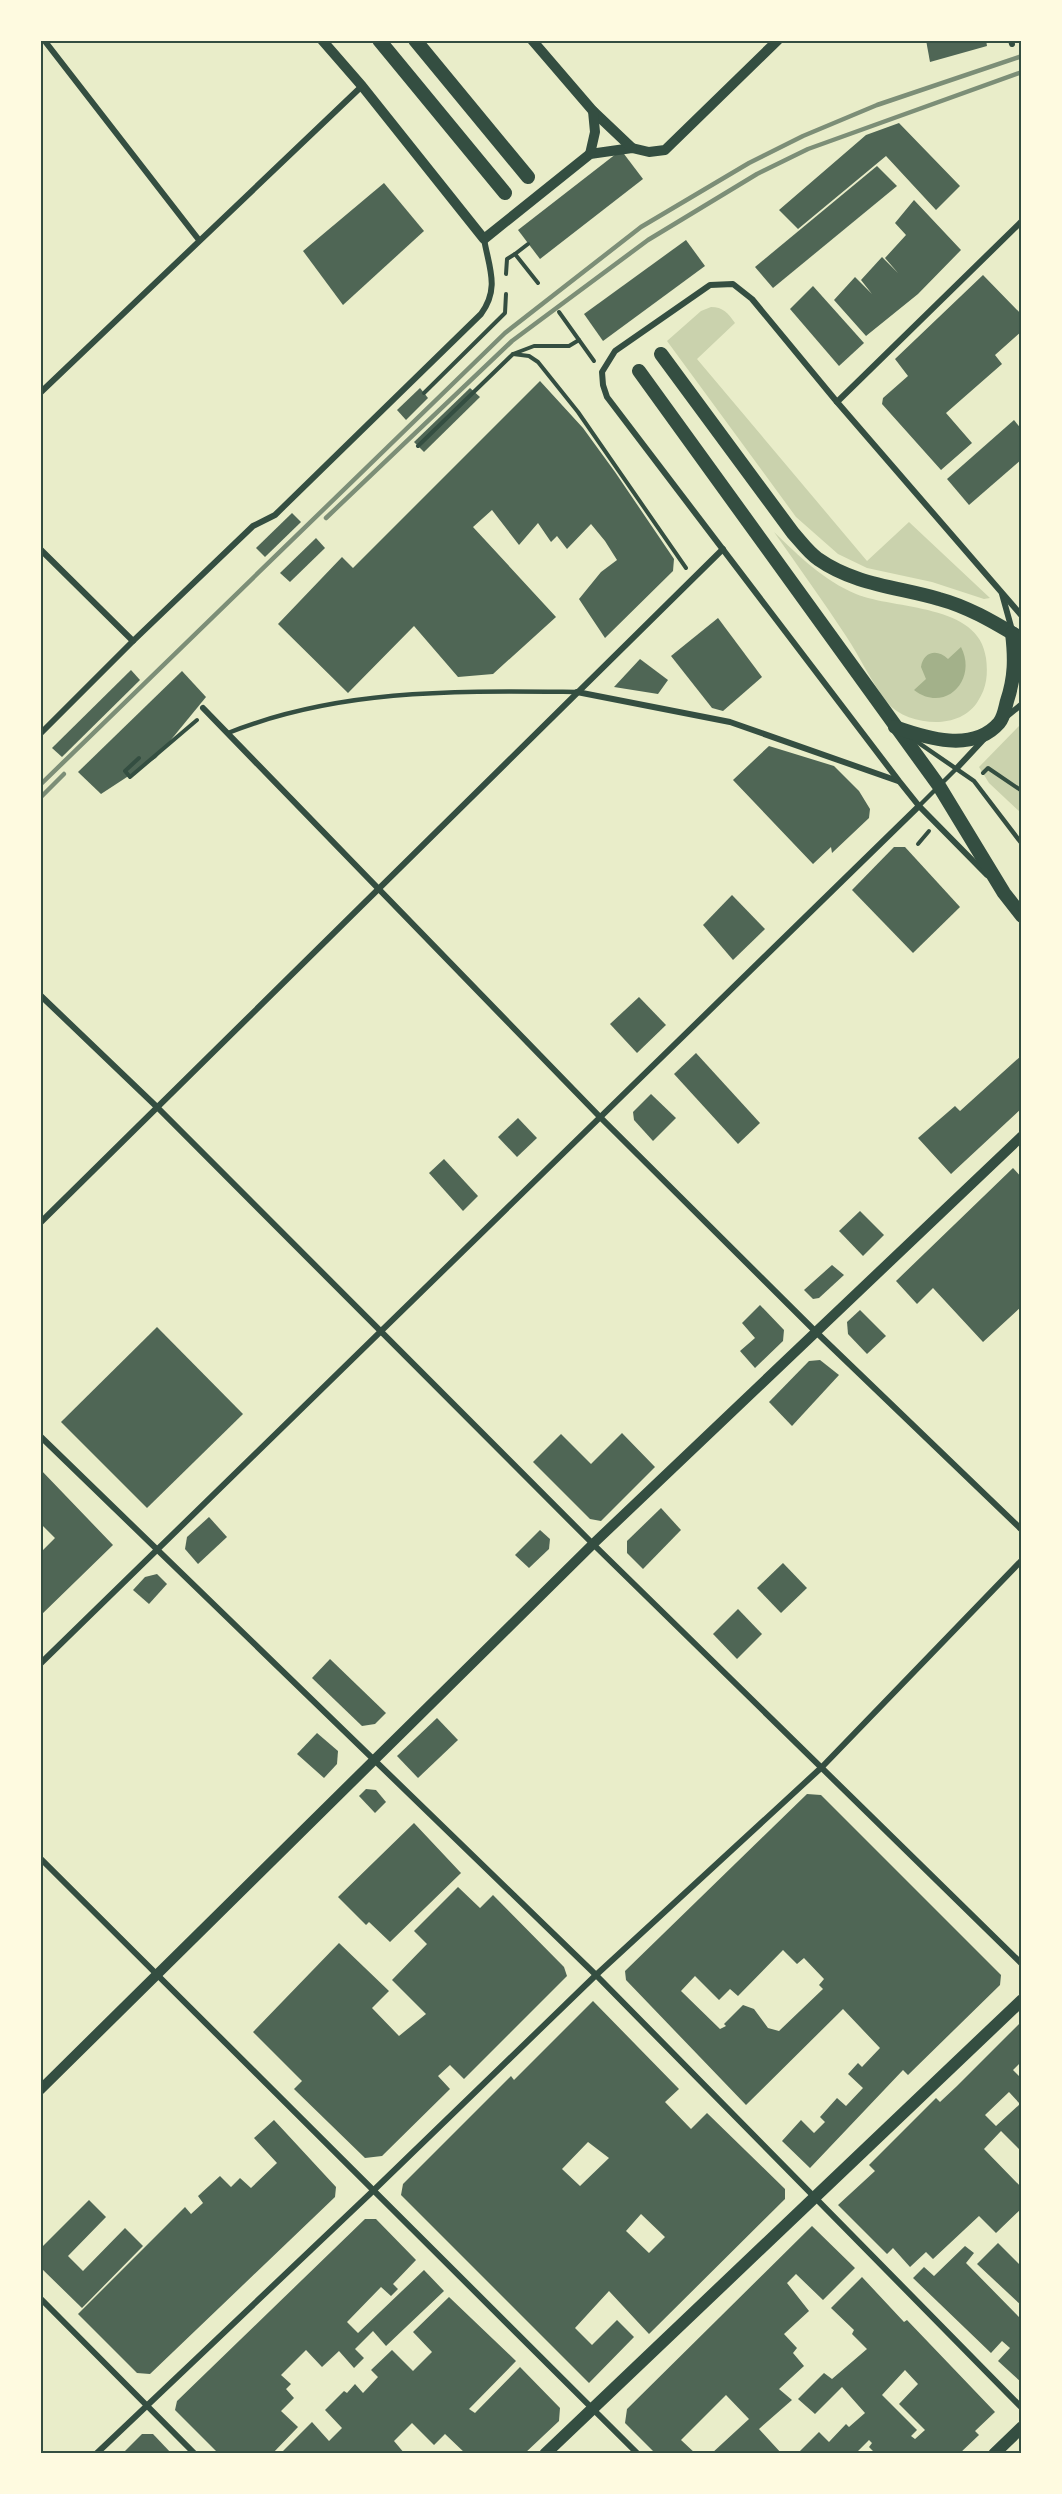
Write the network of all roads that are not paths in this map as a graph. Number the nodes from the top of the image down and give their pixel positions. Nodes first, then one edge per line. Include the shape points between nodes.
1 (44, 40) edge
2 (322, 40) edge
3 (379, 40) edge
4 (415, 40) edge
5 (532, 40) edge
6 (778, 40) edge
7 (362, 86) junction
8 (593, 111) junction
9 (632, 148) junction
10 (590, 154) junction
11 (528, 177) dead end
12 (505, 193) dead end
13 (1022, 221) edge
14 (484, 239) junction
15 (199, 240) junction
16 (661, 354) dead end
17 (639, 370) dead end
18 (40, 393) edge
19 (837, 402) junction
20 (40, 549) edge
21 (723, 549) junction
22 (1001, 590) junction
23 (1022, 616) edge
24 (1017, 636) edge
25 (132, 641) junction
26 (1022, 648) edge
27 (577, 692) junction
28 (1022, 704) edge
29 (205, 710) road end
30 (1001, 721) junction
31 (895, 727) junction
32 (228, 733) junction
33 (40, 734) edge
34 (957, 768) junction
35 (899, 781) junction
36 (939, 786) junction
37 (919, 806) junction
38 (1022, 844) edge
39 (380, 890) junction
40 (1004, 893) junction
41 (1022, 916) edge
42 (40, 995) edge
43 (158, 1108) junction
44 (600, 1117) junction
45 (1022, 1136) edge
46 (40, 1223) edge
47 (381, 1330) junction
48 (815, 1331) junction
49 (40, 1436) edge
50 (1022, 1530) edge
51 (593, 1544) junction
52 (158, 1549) junction
53 (1022, 1560) edge
54 (40, 1664) edge
55 (376, 1761) junction
56 (822, 1767) junction
57 (40, 1858) edge
58 (1022, 1964) edge
59 (158, 1974) junction
60 (596, 1975) junction
61 (1022, 2000) edge
62 (40, 2090) edge
63 (375, 2189) junction
64 (814, 2196) junction
65 (40, 2298) edge
66 (147, 2405) junction
67 (593, 2408) junction
68 (1022, 2408) edge
69 (1022, 2427) edge
70 (96, 2454) edge
71 (195, 2454) edge
72 (545, 2454) edge
73 (639, 2454) edge
74 (994, 2454) edge

1 - 15 street
2 - 7 street
3 - 12 main road
4 - 11 main road
5 - 8 street
6 - 9 street via 665,150 649,153
7 - 14 street
7 - 15 street
8 - 9 street
8 - 10 street via 595,132
9 - 10 street
10 - 14 street
13 - 19 street
14 - 25 street via 493,288 491,301 482,314 275,515 253,526
15 - 18 street
16 - 24 main road via 793,533 817,558 860,581 940,599 977,613
17 - 31 main road
19 - 21 street via 752,299 733,284 710,285 615,351 602,372 607,398
19 - 22 street
20 - 25 street
21 - 27 street
21 - 35 street
22 - 23 street
22 - 24 street
24 - 26 lane
24 - 30 main road via 1011,690
25 - 33 street
27 - 32 lane via 408,693 350,699 294,711
27 - 35 street via 730,722
27 - 39 street
28 - 30 street
29 - 32 street
30 - 31 main road via 990,731 947,741
30 - 34 street
31 - 34 lane
31 - 36 main road
32 - 39 street
34 - 36 lane
34 - 38 lane via 974,782
35 - 37 street
36 - 37 lane
36 - 40 main road
37 - 40 street
37 - 44 street
39 - 43 street
39 - 44 street
40 - 41 main road
42 - 43 street
43 - 46 street
43 - 47 street
44 - 47 street
44 - 48 street
45 - 48 street
47 - 51 street
47 - 52 street
48 - 50 street
48 - 51 street
49 - 52 street
51 - 55 street
51 - 56 street
52 - 54 street
52 - 55 street
53 - 56 street
55 - 59 street
55 - 60 street
56 - 58 street
56 - 60 street
57 - 59 street
59 - 62 street
59 - 63 street
60 - 63 street
60 - 64 street
61 - 64 main road
63 - 66 street
63 - 67 street
64 - 67 main road
64 - 68 street
65 - 66 street
66 - 70 street
66 - 71 street
67 - 72 main road
67 - 73 street
69 - 74 main road

